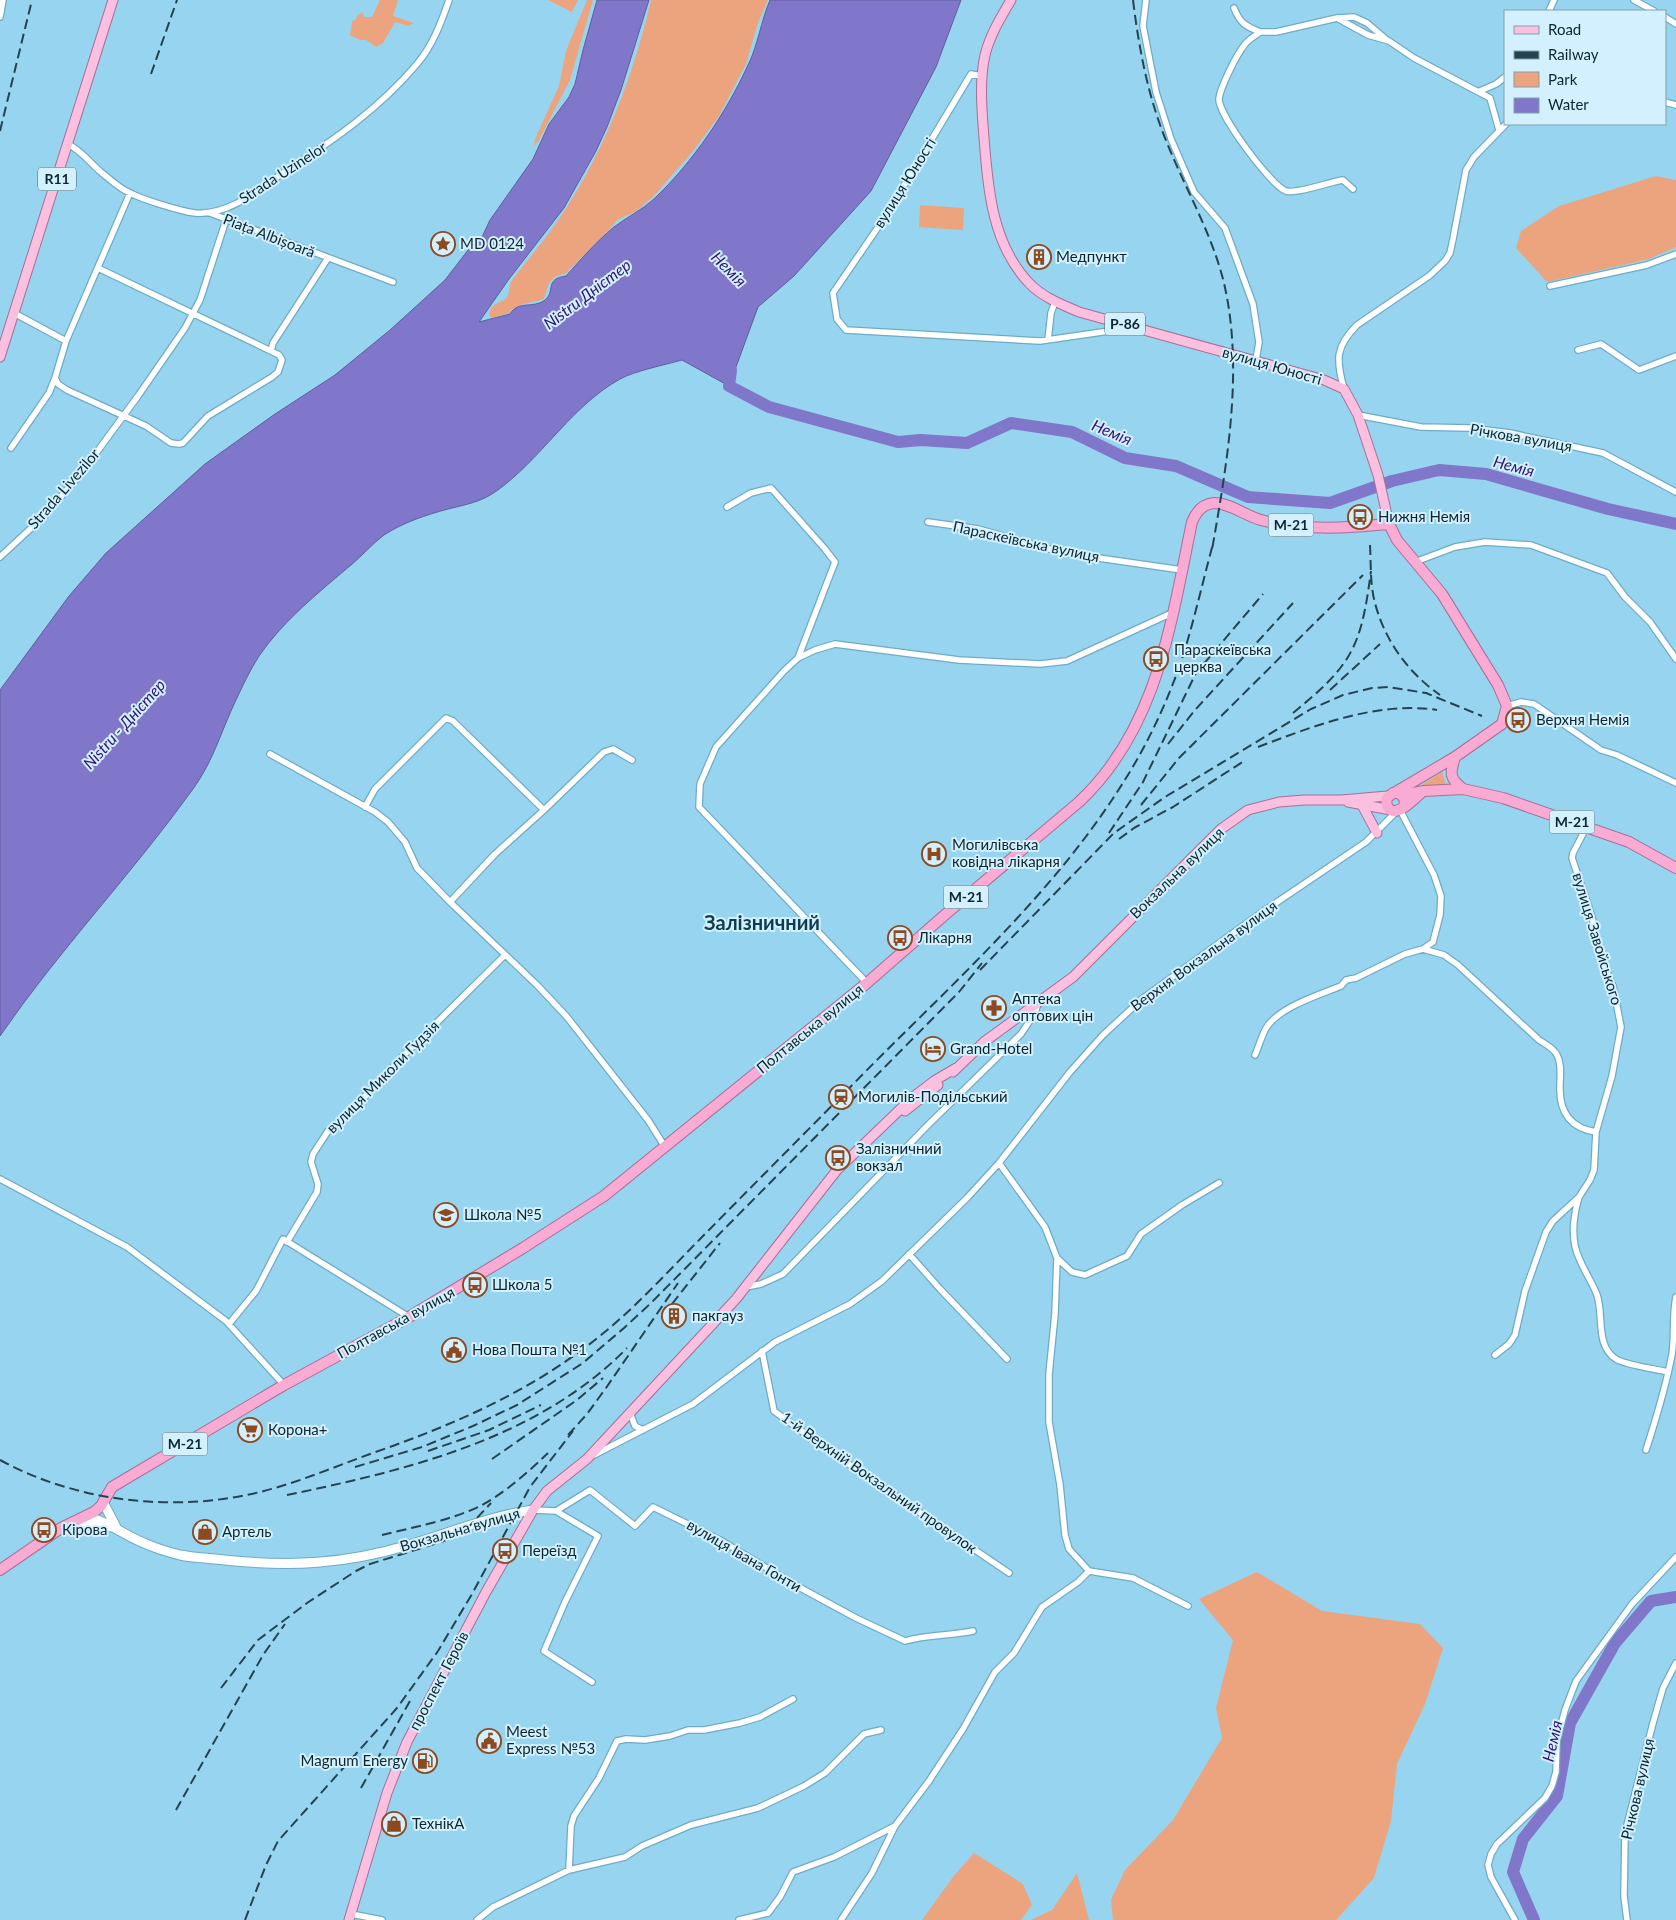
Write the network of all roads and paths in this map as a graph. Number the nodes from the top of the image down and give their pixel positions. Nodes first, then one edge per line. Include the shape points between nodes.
1 (3, 0) edge
2 (113, 0) edge
3 (449, 0) edge
4 (1011, 0) edge
5 (1146, 0) edge
6 (1634, 0) edge
7 (1234, 8) dead end
8 (1652, 10) edge
9 (0, 17) edge
10 (1337, 18) junction
11 (1260, 32) junction
12 (1389, 41) junction
13 (982, 76) junction
14 (1504, 78) edge
15 (1480, 91) junction
16 (1505, 125) edge
17 (1499, 130) junction
18 (68, 144) junction
19 (1353, 189) dead end
20 (130, 193) junction
21 (210, 213) junction
22 (226, 220) junction
23 (1676, 254) edge
24 (328, 258) junction
25 (98, 268) junction
26 (392, 282) dead end
27 (1550, 286) dead end
28 (1055, 302) junction
29 (193, 312) junction
30 (14, 314) junction
31 (1111, 320) junction
32 (1048, 340) junction
33 (66, 342) junction
34 (1578, 350) dead end
35 (271, 351) junction
36 (1676, 356) edge
37 (0, 357) edge
38 (1256, 360) junction
39 (55, 378) junction
40 (1344, 389) junction
41 (1358, 415) junction
42 (122, 416) junction
43 (11, 448) dead end
44 (1676, 492) edge
45 (727, 507) dead end
46 (928, 522) dead end
47 (1389, 524) junction
48 (0, 556) edge
49 (1416, 562) junction
50 (1182, 570) junction
51 (1174, 612) junction
52 (798, 658) junction
53 (1676, 659) edge
54 (1507, 706) junction
55 (270, 754) dead end
56 (1455, 757) junction
57 (632, 760) dead end
58 (1419, 778) junction
59 (1676, 783) edge
60 (1463, 789) junction
61 (1424, 791) junction
62 (1341, 800) junction
63 (1399, 802) junction
64 (1362, 805) junction
65 (365, 807) junction
66 (544, 810) junction
67 (1586, 828) junction
68 (1377, 833) junction
69 (1676, 868) edge
70 (450, 902) junction
71 (1423, 948) junction
72 (506, 956) junction
73 (867, 983) junction
74 (1039, 1001) junction
75 (1254, 1055) dead end
76 (1596, 1132) junction
77 (665, 1147) junction
78 (999, 1163) junction
79 (0, 1179) edge
80 (1219, 1183) dead end
81 (1579, 1197) junction
82 (285, 1240) junction
83 (909, 1254) junction
84 (1057, 1258) junction
85 (745, 1287) junction
86 (1676, 1297) edge
87 (409, 1317) junction
88 (229, 1324) junction
89 (762, 1351) junction
90 (1495, 1355) dead end
91 (1007, 1359) dead end
92 (1668, 1372) junction
93 (284, 1385) junction
94 (630, 1413) junction
95 (642, 1430) junction
96 (1646, 1450) dead end
97 (587, 1459) junction
98 (103, 1502) junction
99 (533, 1510) junction
100 (556, 1511) junction
101 (90, 1514) junction
102 (71, 1523) junction
103 (116, 1527) junction
104 (1676, 1558) edge
105 (0, 1570) edge
106 (1089, 1571) junction
107 (1009, 1573) dead end
108 (1188, 1606) dead end
109 (973, 1631) dead end
110 (1676, 1664) edge
111 (592, 1682) dead end
112 (793, 1700) dead end
113 (881, 1730) dead end
114 (895, 1826) junction
115 (569, 1870) junction
116 (350, 1917) edge
117 (382, 1920) edge
118 (477, 1920) edge
119 (739, 1920) edge
120 (841, 1920) edge
121 (1515, 1920) edge
122 (1627, 1920) edge

1 - 9 street
2 - 18 main road, R11
3 - 21 street, Strada Uzinelor via 424,54 368,113 246,198
4 - 13 main road, Р-86 via 992,34
5 - 38 street via 1143,26 1156,92 1171,139 1194,192 1225,228 1253,304 1259,342
6 - 8 street
7 - 11 street via 1239,20
10 - 11 street via 1276,32
10 - 12 street via 1368,35
10 - 12 street via 1354,16
11 - 19 street via 1243,45 1222,86 1219,100 1222,113 1251,154 1281,188 1296,191 1343,180
12 - 15 street via 1414,58
13 - 28 main road, вулиця Юності / Р-86 via 986,167 995,219 1009,255 1019,270
13 - 32 street, вулиця Юності via 970,74 885,217 833,293 837,319 846,330
14 - 15 street
15 - 17 street via 1490,98
16 - 17 street
17 - 40 street via 1466,170 1445,261 1429,276 1356,326 1339,349 1339,372
18 - 20 street, Strada Uzinelor
18 - 30 main road, R11
20 - 21 street, Strada Uzinelor via 193,212
20 - 25 street
21 - 22 street, Piața Albișoară
22 - 24 street, Piața Albișoară
22 - 29 street, Strada Livezilor
23 - 27 street via 1647,264
24 - 26 street, Piața Albișoară
24 - 35 street, Piața Albișoară
25 - 29 street
25 - 33 street
28 - 31 main road, вулиця Юності / Р-86
28 - 32 street
29 - 35 street
29 - 42 street, Strada Livezilor
30 - 33 street
30 - 37 main road, R11
31 - 32 street, вулиця Юності via 1109,331
31 - 38 main road, вулиця Юності / Р-86
33 - 39 street
34 - 36 street via 1602,344 1639,370
35 - 42 street via 282,360 278,372 208,416 187,440 179,444 171,443 146,426
38 - 40 main road, вулиця Юності / Р-86
39 - 42 street via 67,390
39 - 43 street via 34,417
40 - 41 main road
41 - 44 street, Річкова вулиця via 1421,427 1510,433 1603,453
41 - 47 main road via 1378,475
42 - 48 street, Strada Livezilor via 80,475 42,518
45 - 52 street via 752,493 771,488 835,562
46 - 50 street, Параскеївська вулиця via 978,529 1064,553
47 - 49 highway via 1397,540
47 - 50 highway, Полтавська вулиця / М-21 via 1346,528 1292,525 1263,520 1223,504 1211,503 1199,510 1192,522
49 - 53 street via 1455,547 1484,542 1531,545 1607,573 1650,622
49 - 54 highway via 1442,594 1498,685
50 - 51 highway, Полтавська вулиця / М-21
51 - 52 street via 1067,660 1040,664 959,660 835,644
51 - 73 highway, Полтавська вулиця / М-21 via 1155,682 1140,717 1124,749 1096,786
52 - 73 street via 716,747 700,784 698,807
54 - 56 highway, Вокзальна вулиця via 1502,724
54 - 59 street via 1521,702 1534,704 1601,750
55 - 65 street
56 - 58 highway, Вокзальна вулиця
56 - 60 highway via 1452,777
57 - 66 street via 613,749 604,752
58 - 63 highway, Вокзальна вулиця
58 - 63 highway, Вокзальна вулиця
60 - 61 highway, М-21
60 - 67 highway, М-21 via 1503,798
61 - 63 highway
61 - 63 highway, М-21
62 - 63 main road, Вокзальна вулиця
62 - 64 main road, Вокзальна вулиця
62 - 74 main road, Вокзальна вулиця via 1279,802 1248,810 1221,829 1073,977
63 - 64 main road, Вокзальна вулиця
63 - 68 street, Верхня Вокзальна вулиця
63 - 71 street via 1441,896 1433,942
64 - 68 main road
65 - 66 street via 375,789 446,718 453,721
65 - 70 street via 388,822 405,842 417,868
66 - 70 street via 495,854
67 - 69 highway, М-21 via 1629,842
67 - 76 street, вулиця Завойського via 1572,858 1592,918 1600,956 1613,986 1621,1027 1612,1076
68 - 78 street, Верхня Вокзальна вулиця via 1142,999 1102,1035
70 - 72 street
71 - 75 street via 1346,980 1341,986 1276,1016 1265,1029
71 - 76 street via 1458,964 1539,1040 1554,1050 1561,1068 1560,1098 1565,1111 1572,1123 1582,1130
72 - 77 street via 567,1017 648,1120
72 - 82 street, вулиця Миколи Гудзія via 404,1055 339,1124 328,1130 311,1162 318,1184 317,1192
73 - 77 highway, Полтавська вулиця / М-21
74 - 85 main road, Вокзальна вулиця via 984,1042 956,1068 913,1097 882,1125 837,1170
74 - 85 street, Вокзальна вулиця via 1021,1034 783,1274
76 - 81 street, вулиця Завойського via 1594,1170
77 - 87 highway, Полтавська вулиця / М-21 via 604,1196
78 - 83 street, Верхня Вокзальна вулиця
78 - 84 street via 1045,1227
79 - 88 street via 127,1247
80 - 84 street via 1182,1204 1141,1234 1127,1256 1085,1275 1072,1272
81 - 90 street, вулиця Завойського via 1553,1220 1546,1232 1525,1291 1515,1335
81 - 92 street, вулиця Завойського via 1575,1245 1598,1300 1600,1327 1608,1350 1617,1360
82 - 87 street
82 - 88 street, вулиця Миколи Гудзія via 256,1291
83 - 89 street, Верхня Вокзальна вулиця via 882,1281 850,1304
83 - 91 street
84 - 106 street via 1048,1374 1049,1422 1065,1535 1069,1549
85 - 94 main road, Вокзальна вулиця
86 - 92 street
87 - 93 highway, Полтавська вулиця / М-21
88 - 93 street
89 - 95 street, Верхня Вокзальна вулиця via 693,1404
89 - 107 street, 1-й Верхній Вокзальний провулок via 774,1411
92 - 96 street
93 - 98 highway, Полтавська вулиця / М-21 via 112,1487
94 - 95 street via 635,1426
94 - 97 main road, Вокзальна вулиця
95 - 97 street, Верхня Вокзальна вулиця
97 - 99 main road, Вокзальна вулиця via 547,1491
98 - 101 highway, Полтавська вулиця / М-21
98 - 103 main road
99 - 100 street
99 - 103 main road, Вокзальна вулиця via 491,1518 358,1559 287,1565 180,1555 143,1543
99 - 116 main road, проспект Героїв via 407,1742 386,1793
100 - 109 street, вулиця Івана Гонти via 590,1490 635,1526 653,1507 720,1540 856,1618 905,1641
100 - 111 street via 598,1536 544,1651
101 - 102 highway, М-21
101 - 103 main road, Вокзальна вулиця
102 - 103 main road, Вокзальна вулиця
102 - 105 highway, М-21
104 - 121 street via 1632,1604 1576,1681 1557,1740 1552,1786 1545,1798 1491,1854 1488,1865 1491,1877
106 - 108 street via 1133,1578
106 - 114 street via 1042,1607 1014,1653 995,1672 963,1729
110 - 122 street, Річкова вулиця via 1653,1723 1625,1833
112 - 115 street via 740,1723 645,1740 617,1741 600,1778 574,1816
113 - 115 street via 864,1734 825,1773 758,1808 691,1825 625,1857
114 - 119 street via 834,1857 793,1872 768,1913
114 - 120 street via 872,1873
115 - 118 street via 493,1907
116 - 117 street

